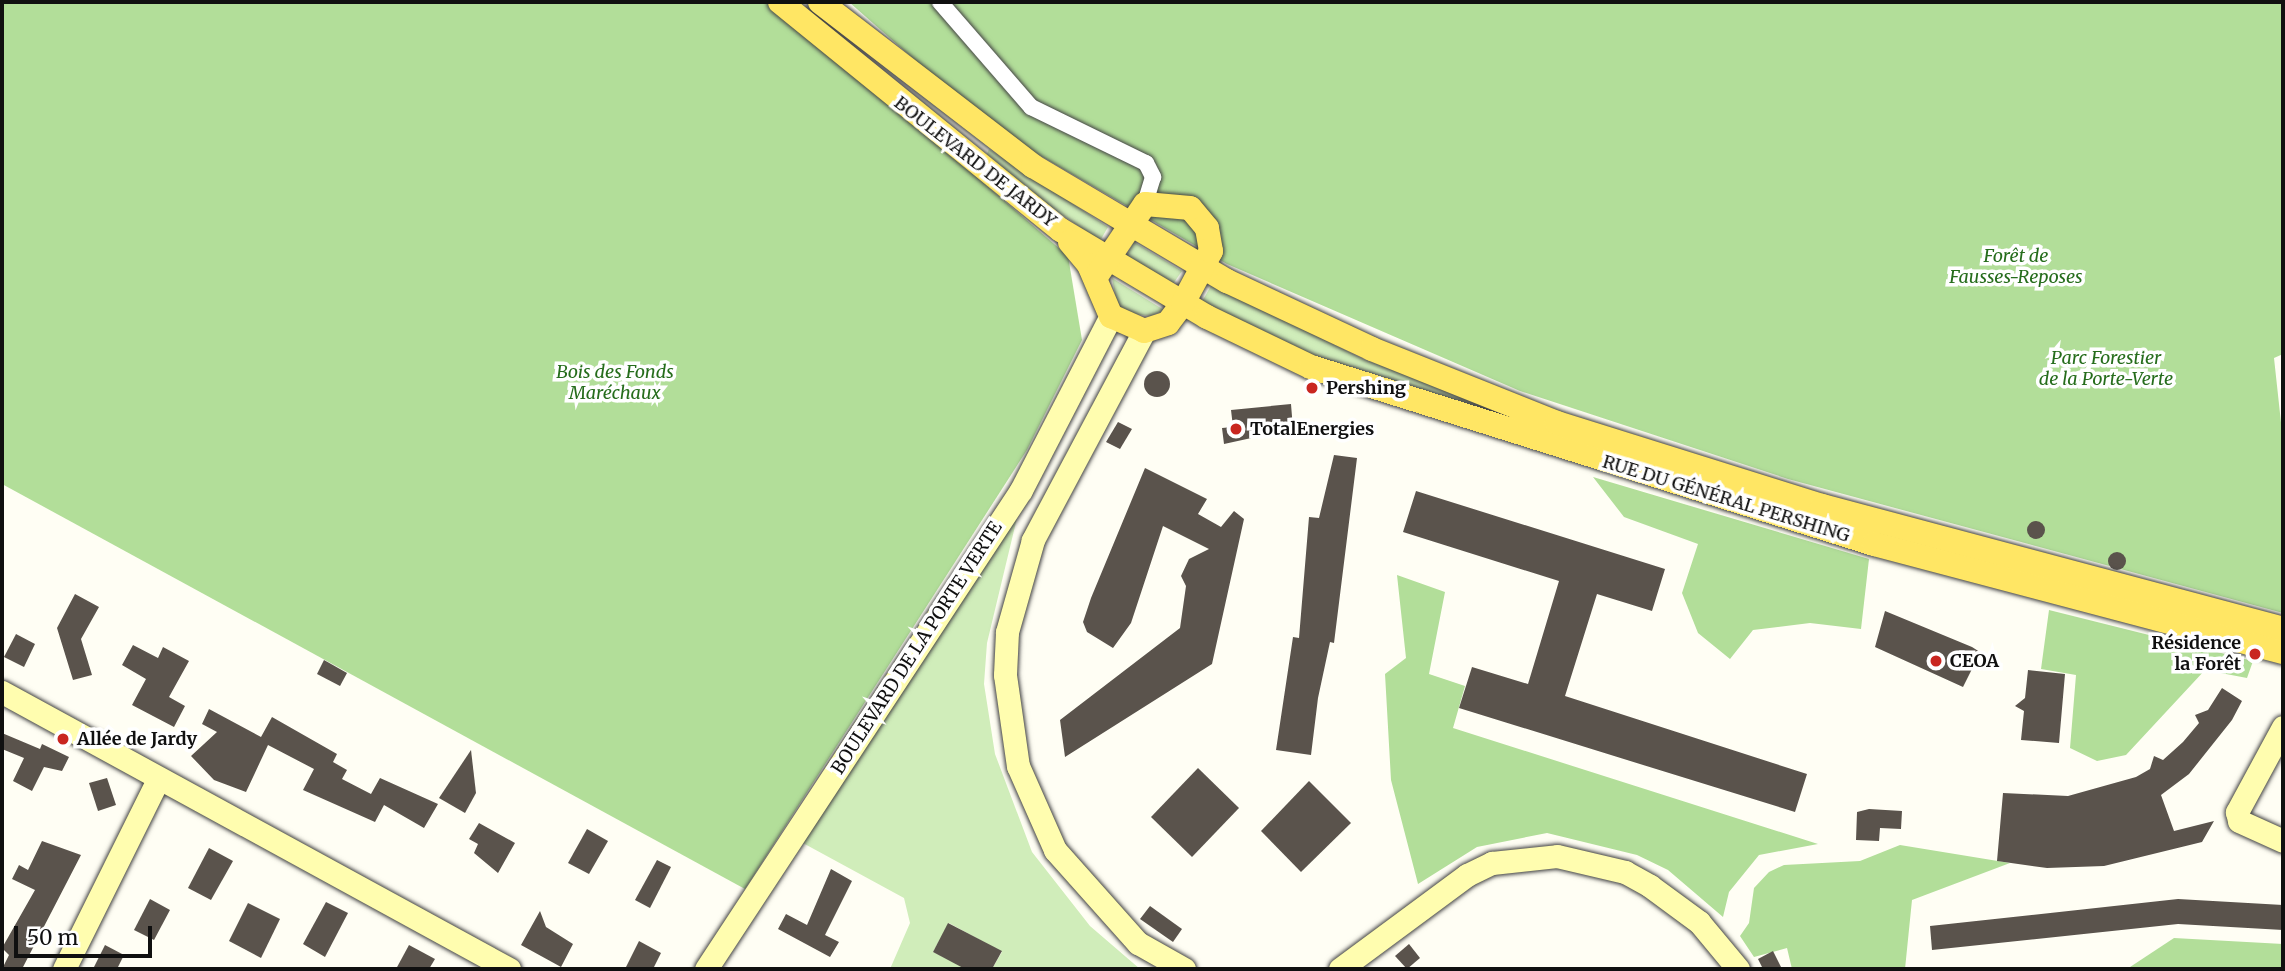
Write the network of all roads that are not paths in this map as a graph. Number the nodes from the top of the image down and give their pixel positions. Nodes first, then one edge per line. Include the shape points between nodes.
1 (780, 2) edge
2 (820, 2) edge
3 (940, 2) edge
4 (1145, 204) junction
5 (1126, 224) junction
6 (1101, 267) junction
7 (1204, 267) junction
8 (1183, 303) junction
9 (1111, 316) junction
10 (1144, 331) junction
11 (2283, 629) edge
12 (2283, 652) edge
13 (2, 692) edge
14 (2283, 727) edge
15 (159, 778) junction
16 (2283, 841) edge
17 (64, 969) edge
18 (509, 969) edge
19 (706, 969) edge
20 (1184, 969) edge
21 (1340, 969) edge
22 (1738, 969) edge

1 - 6 main road, BOULEVARD DE JARDY via 1062,230
2 - 5 main road, BOULEVARD DE JARDY via 1033,166
3 - 4 street via 1031,107 1146,163 1153,177
4 - 5 main road
4 - 7 main road via 1190,208 1205,224 1212,243
5 - 6 main road
5 - 7 main road, BOULEVARD DE JARDY
6 - 8 main road
6 - 9 main road
7 - 8 main road
7 - 11 main road, RUE DU GÉNÉRAL PERSHING via 1372,349 1557,422 1997,557
8 - 10 main road via 1168,323
8 - 12 main road, RUE DU GÉNÉRAL PERSHING via 1311,367 1391,397 1874,544
9 - 10 main road
9 - 19 street, BOULEVARD DE LA PORTE VERTE via 1021,490
10 - 20 street via 1033,540 1007,632 1005,675 1018,766 1055,850 1138,943
13 - 15 street
14 - 16 street via 2236,811 2239,821
15 - 17 street
15 - 18 street
21 - 22 street via 1467,875 1492,863 1557,856 1625,872 1650,887 1699,922

